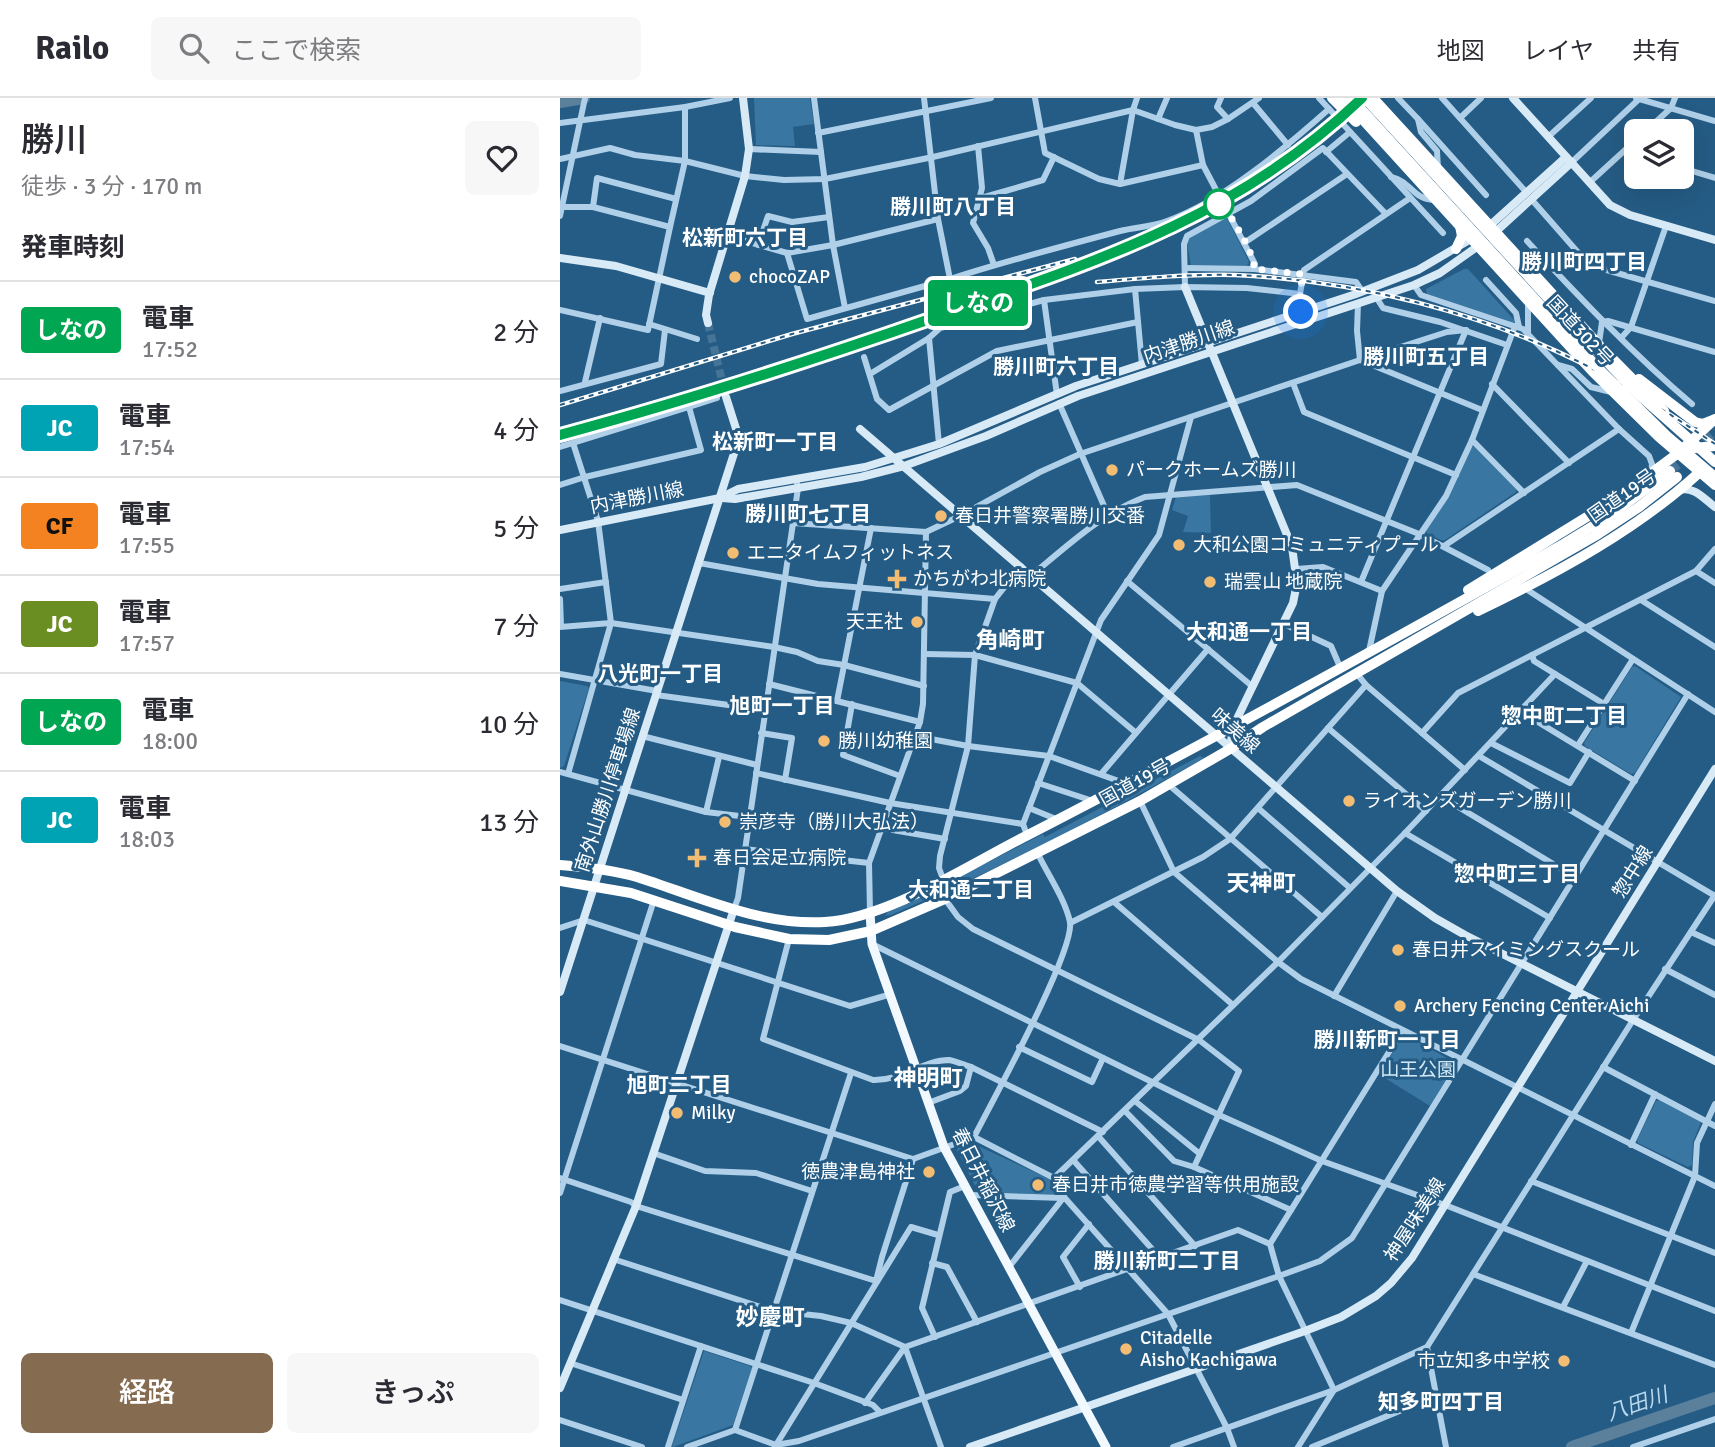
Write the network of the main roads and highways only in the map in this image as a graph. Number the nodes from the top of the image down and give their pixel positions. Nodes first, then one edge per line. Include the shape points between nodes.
1 (743, 98) edge
2 (1343, 98) edge
3 (1351, 98) edge
4 (1365, 98) edge
5 (1375, 98) edge
6 (1513, 98) edge
7 (1331, 104) edge
8 (1383, 143) junction
9 (1569, 159) junction
10 (1460, 226) junction
11 (1493, 229) junction
12 (1715, 240) edge
13 (1475, 243) junction
14 (1456, 249) junction
15 (560, 258) edge
16 (1185, 287) road end
17 (710, 293) junction
18 (708, 323) tunnel mouth
19 (1210, 346) junction
20 (1614, 361) junction
21 (722, 397) tunnel mouth
22 (1058, 399) junction
23 (1715, 419) edge
24 (860, 429) dead end
25 (1658, 437) junction
26 (1688, 449) junction
27 (1714, 454) edge
28 (895, 459) junction
29 (904, 466) junction
30 (1695, 469) junction
31 (1653, 472) junction
32 (1679, 477) junction
33 (1715, 477) edge
34 (1715, 485) edge
35 (1678, 491) junction
36 (720, 498) junction
37 (1715, 507) edge
38 (560, 530) edge
39 (1405, 632) junction
40 (1412, 643) junction
41 (1233, 727) junction
42 (1217, 736) junction
43 (1230, 748) junction
44 (1715, 769) edge
45 (560, 865) edge
46 (599, 869) junction
47 (560, 881) edge
48 (595, 885) junction
49 (734, 909) junction
50 (870, 913) junction
51 (728, 925) junction
52 (871, 931) junction
53 (1577, 991) junction
54 (560, 992) edge
55 (1715, 1060) edge
56 (560, 1388) edge
57 (1084, 1408) junction
58 (970, 1447) edge
59 (1106, 1447) edge

1 - 17 main road via 749,149 745,176
2 - 8 highway, 国道302号
3 - 33 highway, bridge via 1598,368
4 - 27 highway, bridge via 1591,345 1645,400
5 - 11 highway, 国道302号
6 - 9 main road
7 - 8 highway
8 - 10 highway, 国道302号
9 - 11 main road, 内津勝川線
9 - 12 main road via 1619,211
10 - 13 highway, 国道302号
10 - 14 highway via 1462,236
11 - 13 main road, 内津勝川線
11 - 20 highway, 国道302号
13 - 14 main road, 内津勝川線
13 - 19 main road, 内津勝川線 via 1440,272 1414,285
13 - 25 highway, 国道302号
14 - 19 main road, 内津勝川線 via 1418,270
15 - 17 main road via 591,261
16 - 19 main road
17 - 18 main road
19 - 22 main road, 内津勝川線
19 - 22 main road, 内津勝川線 via 1142,365
19 - 41 main road via 1297,569 1296,595
20 - 23 highway via 1695,422
20 - 26 highway, 国道302号
21 - 36 main road, 南外山勝川停車場線 via 739,439
22 - 28 main road, 内津勝川線
22 - 29 main road, 内津勝川線 via 986,436
23 - 26 highway
24 - 28 main road, 味美線
25 - 26 highway, 国道302号
25 - 31 highway via 1664,453
26 - 27 highway, 国道302号
26 - 30 highway
26 - 31 highway
27 - 30 highway
28 - 29 main road, 味美線
28 - 36 main road, 内津勝川線 via 738,489
29 - 36 main road, 内津勝川線 via 798,488
29 - 42 main road, 味美線
30 - 32 highway
30 - 34 highway
31 - 39 highway via 1595,513 1490,572
32 - 34 highway
32 - 35 highway
32 - 39 highway, 国道19号
32 - 40 highway, 国道19号 via 1595,536
35 - 37 main road via 1691,489
35 - 40 highway via 1526,590
36 - 38 main road, 内津勝川線
36 - 46 main road, 南外山勝川停車場線
39 - 41 highway, 国道19号
40 - 43 highway, 国道19号
41 - 42 highway, 国道19号
41 - 43 main road
42 - 43 main road, 味美線
42 - 50 highway, 国道19号 via 1058,820 1025,829 943,879
43 - 52 highway, 国道19号 via 1038,854
43 - 53 main road, 味美線 via 1369,868 1435,918
44 - 53 main road, 惣中線
45 - 46 highway, 国道19号
46 - 48 main road, 南外山勝川停車場線
46 - 49 highway, 国道19号
47 - 48 highway, 国道19号
48 - 51 highway, 国道19号
48 - 54 main road, 南外山勝川停車場線
49 - 50 highway, 国道19号 via 804,922
49 - 51 main road
50 - 52 main road, 春日井稲沢線
51 - 52 highway, 国道19号 via 789,939 829,940
51 - 56 main road via 636,1206
52 - 57 main road, 春日井稲沢線 via 888,995 944,1147
53 - 55 main road
53 - 57 main road, 神屋味美線 via 1412,1258 1391,1283 1359,1307 1305,1331
57 - 58 main road, 神屋味美線
57 - 59 main road, 春日井稲沢線

